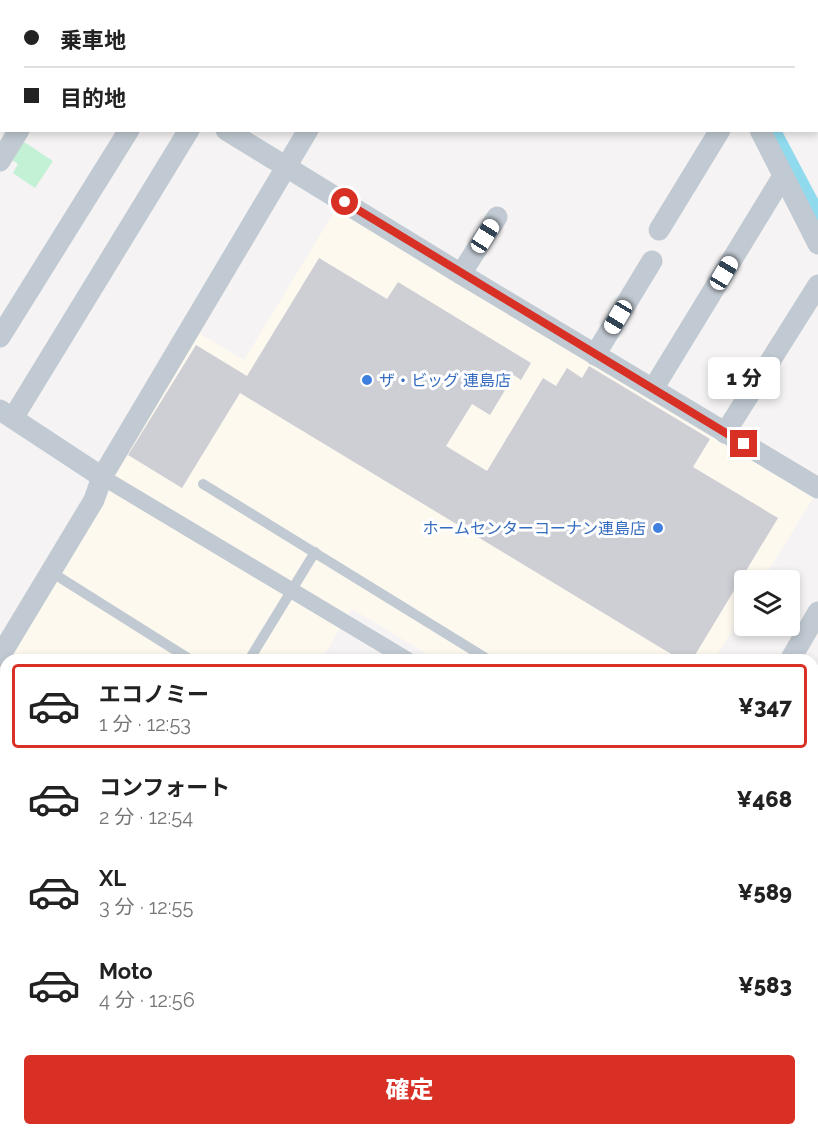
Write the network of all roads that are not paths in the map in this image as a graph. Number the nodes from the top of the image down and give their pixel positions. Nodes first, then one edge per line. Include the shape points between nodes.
1 (18, 132) edge
2 (128, 132) edge
3 (188, 132) edge
4 (229, 132) edge
5 (307, 132) edge
6 (719, 132) edge
7 (761, 132) edge
8 (0, 161) edge
9 (286, 167) junction
10 (783, 176) junction
11 (497, 217) dead end
12 (659, 230) dead end
13 (818, 244) edge
14 (652, 261) dead end
15 (461, 274) junction
16 (818, 285) edge
17 (0, 337) edge
18 (595, 355) junction
19 (653, 389) junction
20 (7, 414) edge
21 (725, 433) junction
22 (102, 477) junction
23 (203, 484) dead end
24 (818, 488) edge
25 (315, 552) junction
26 (51, 572) junction
27 (292, 590) junction
28 (818, 612) edge
29 (1, 654) edge
30 (181, 654) edge
31 (253, 654) edge
32 (398, 654) edge
33 (479, 654) edge
34 (794, 654) edge

1 - 8 street
2 - 17 street
3 - 20 street
4 - 9 street
5 - 9 street
6 - 12 street
7 - 10 street
9 - 15 street
9 - 22 street
10 - 13 street
10 - 19 street
11 - 15 street
14 - 18 street
15 - 18 street
16 - 21 street
18 - 19 street
19 - 21 street
20 - 22 street
21 - 24 street
22 - 26 street via 94,500
22 - 27 street
23 - 25 lane
25 - 27 lane
25 - 33 lane
26 - 29 street
26 - 30 lane
27 - 31 lane
27 - 32 street
28 - 34 street

